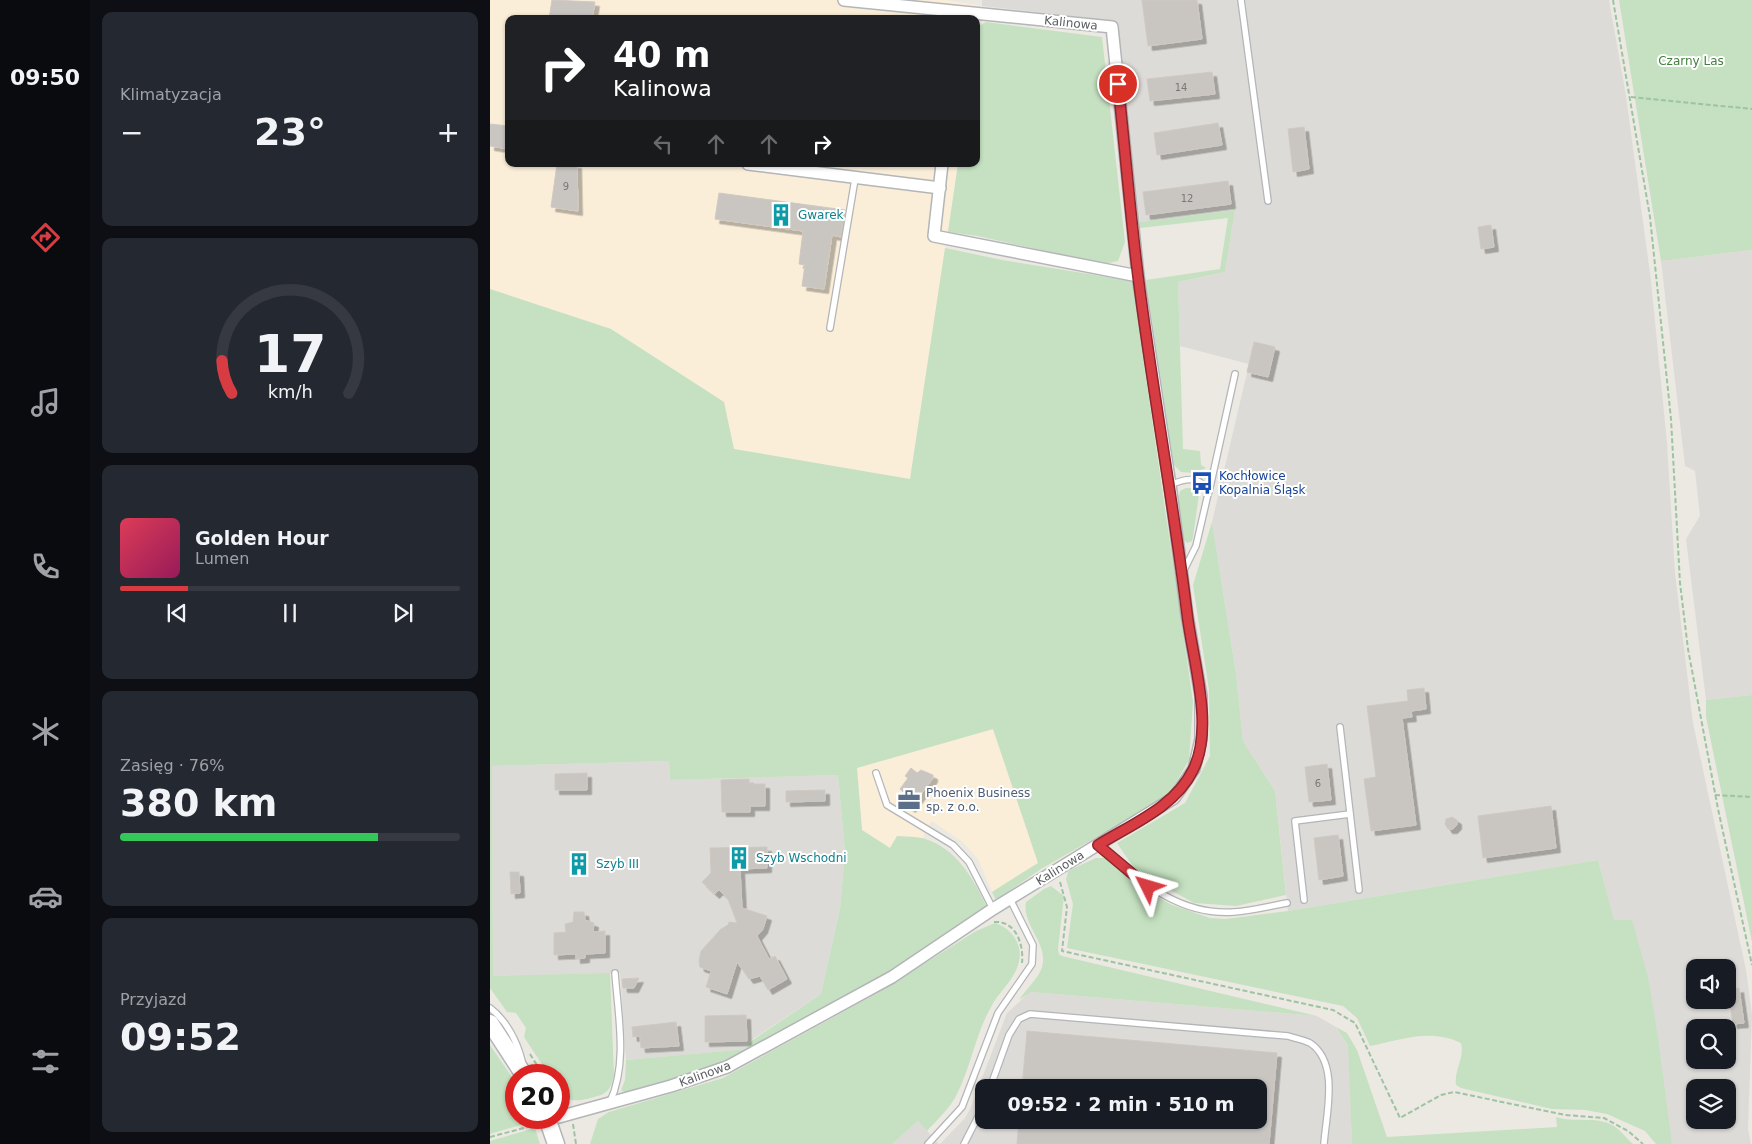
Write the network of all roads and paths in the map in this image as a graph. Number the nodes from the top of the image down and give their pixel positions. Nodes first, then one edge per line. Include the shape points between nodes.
1 (844, 0) edge
2 (1241, 0) edge
3 (1613, 0) edge
4 (959, 15) edge
5 (980, 17) edge
6 (1631, 97) junction
7 (1752, 110) edge
8 (770, 167) edge
9 (942, 167) edge
10 (856, 179) junction
11 (940, 188) junction
12 (1268, 201) dead end
13 (1138, 276) junction
14 (830, 328) dead end
15 (1235, 374) dead end
16 (1170, 485) junction
17 (1208, 494) junction
18 (1182, 574) junction
19 (1340, 727) dead end
20 (876, 773) dead end
21 (1715, 795) junction
22 (1752, 797) edge
23 (1350, 814) junction
24 (1098, 845) junction
25 (1054, 872) junction
26 (1359, 890) dead end
27 (1010, 899) junction
28 (1304, 900) dead end
29 (1287, 903) dead end
30 (993, 909) junction
31 (990, 922) dead end
32 (1021, 965) dead end
33 (1752, 965) edge
34 (615, 973) dead end
35 (490, 1008) edge
36 (490, 1023) edge
37 (518, 1064) edge
38 (522, 1064) edge
39 (993, 1079) edge
40 (610, 1102) junction
41 (570, 1115) edge
42 (975, 1123) edge
43 (520, 1129) edge
44 (557, 1129) edge
45 (565, 1129) edge
46 (490, 1137) edge
47 (556, 1144) edge
48 (576, 1144) edge
49 (928, 1144) edge
50 (964, 1144) edge
51 (1324, 1144) edge
52 (1643, 1144) edge

1 - 4 street, Kalinowa
2 - 12 lane
3 - 6 path
5 - 13 street, Kalinowa via 1112,27
6 - 7 path
6 - 21 path via 1650,217 1671,419 1680,583 1688,649
8 - 10 street
9 - 11 street
10 - 11 street
10 - 14 lane
11 - 13 street via 934,236
13 - 16 street, Kalinowa
15 - 17 lane
16 - 17 lane via 1192,479 1202,483
16 - 18 street, Kalinowa
17 - 18 lane via 1196,546
18 - 24 street, Kalinowa via 1201,696 1201,739 1194,769 1174,798
19 - 23 lane
20 - 30 lane via 887,805 953,846 969,862
21 - 22 path
21 - 33 path
23 - 26 lane
23 - 28 lane via 1295,821
24 - 25 street, Kalinowa
24 - 29 lane via 1148,887 1192,908 1234,912
25 - 27 street, Kalinowa
25 - 52 path via 1067,907 1062,951 1333,1010 1356,1023 1400,1118 1441,1095 1454,1092 1565,1115 1604,1118
27 - 30 street, Kalinowa
27 - 49 lane via 1033,945 1032,964 998,1013 962,1107
30 - 40 street, Kalinowa via 892,976 728,1067
31 - 32 path via 1000,921 1013,929 1022,948
34 - 40 lane via 620,1068
35 - 38 lane via 515,1039
36 - 37 street
39 - 51 lane via 1009,1035 1019,1019 1030,1014 1288,1036 1310,1043 1325,1061 1329,1090
40 - 41 street, Kalinowa
42 - 50 lane
43 - 46 path
44 - 47 street
45 - 48 path

